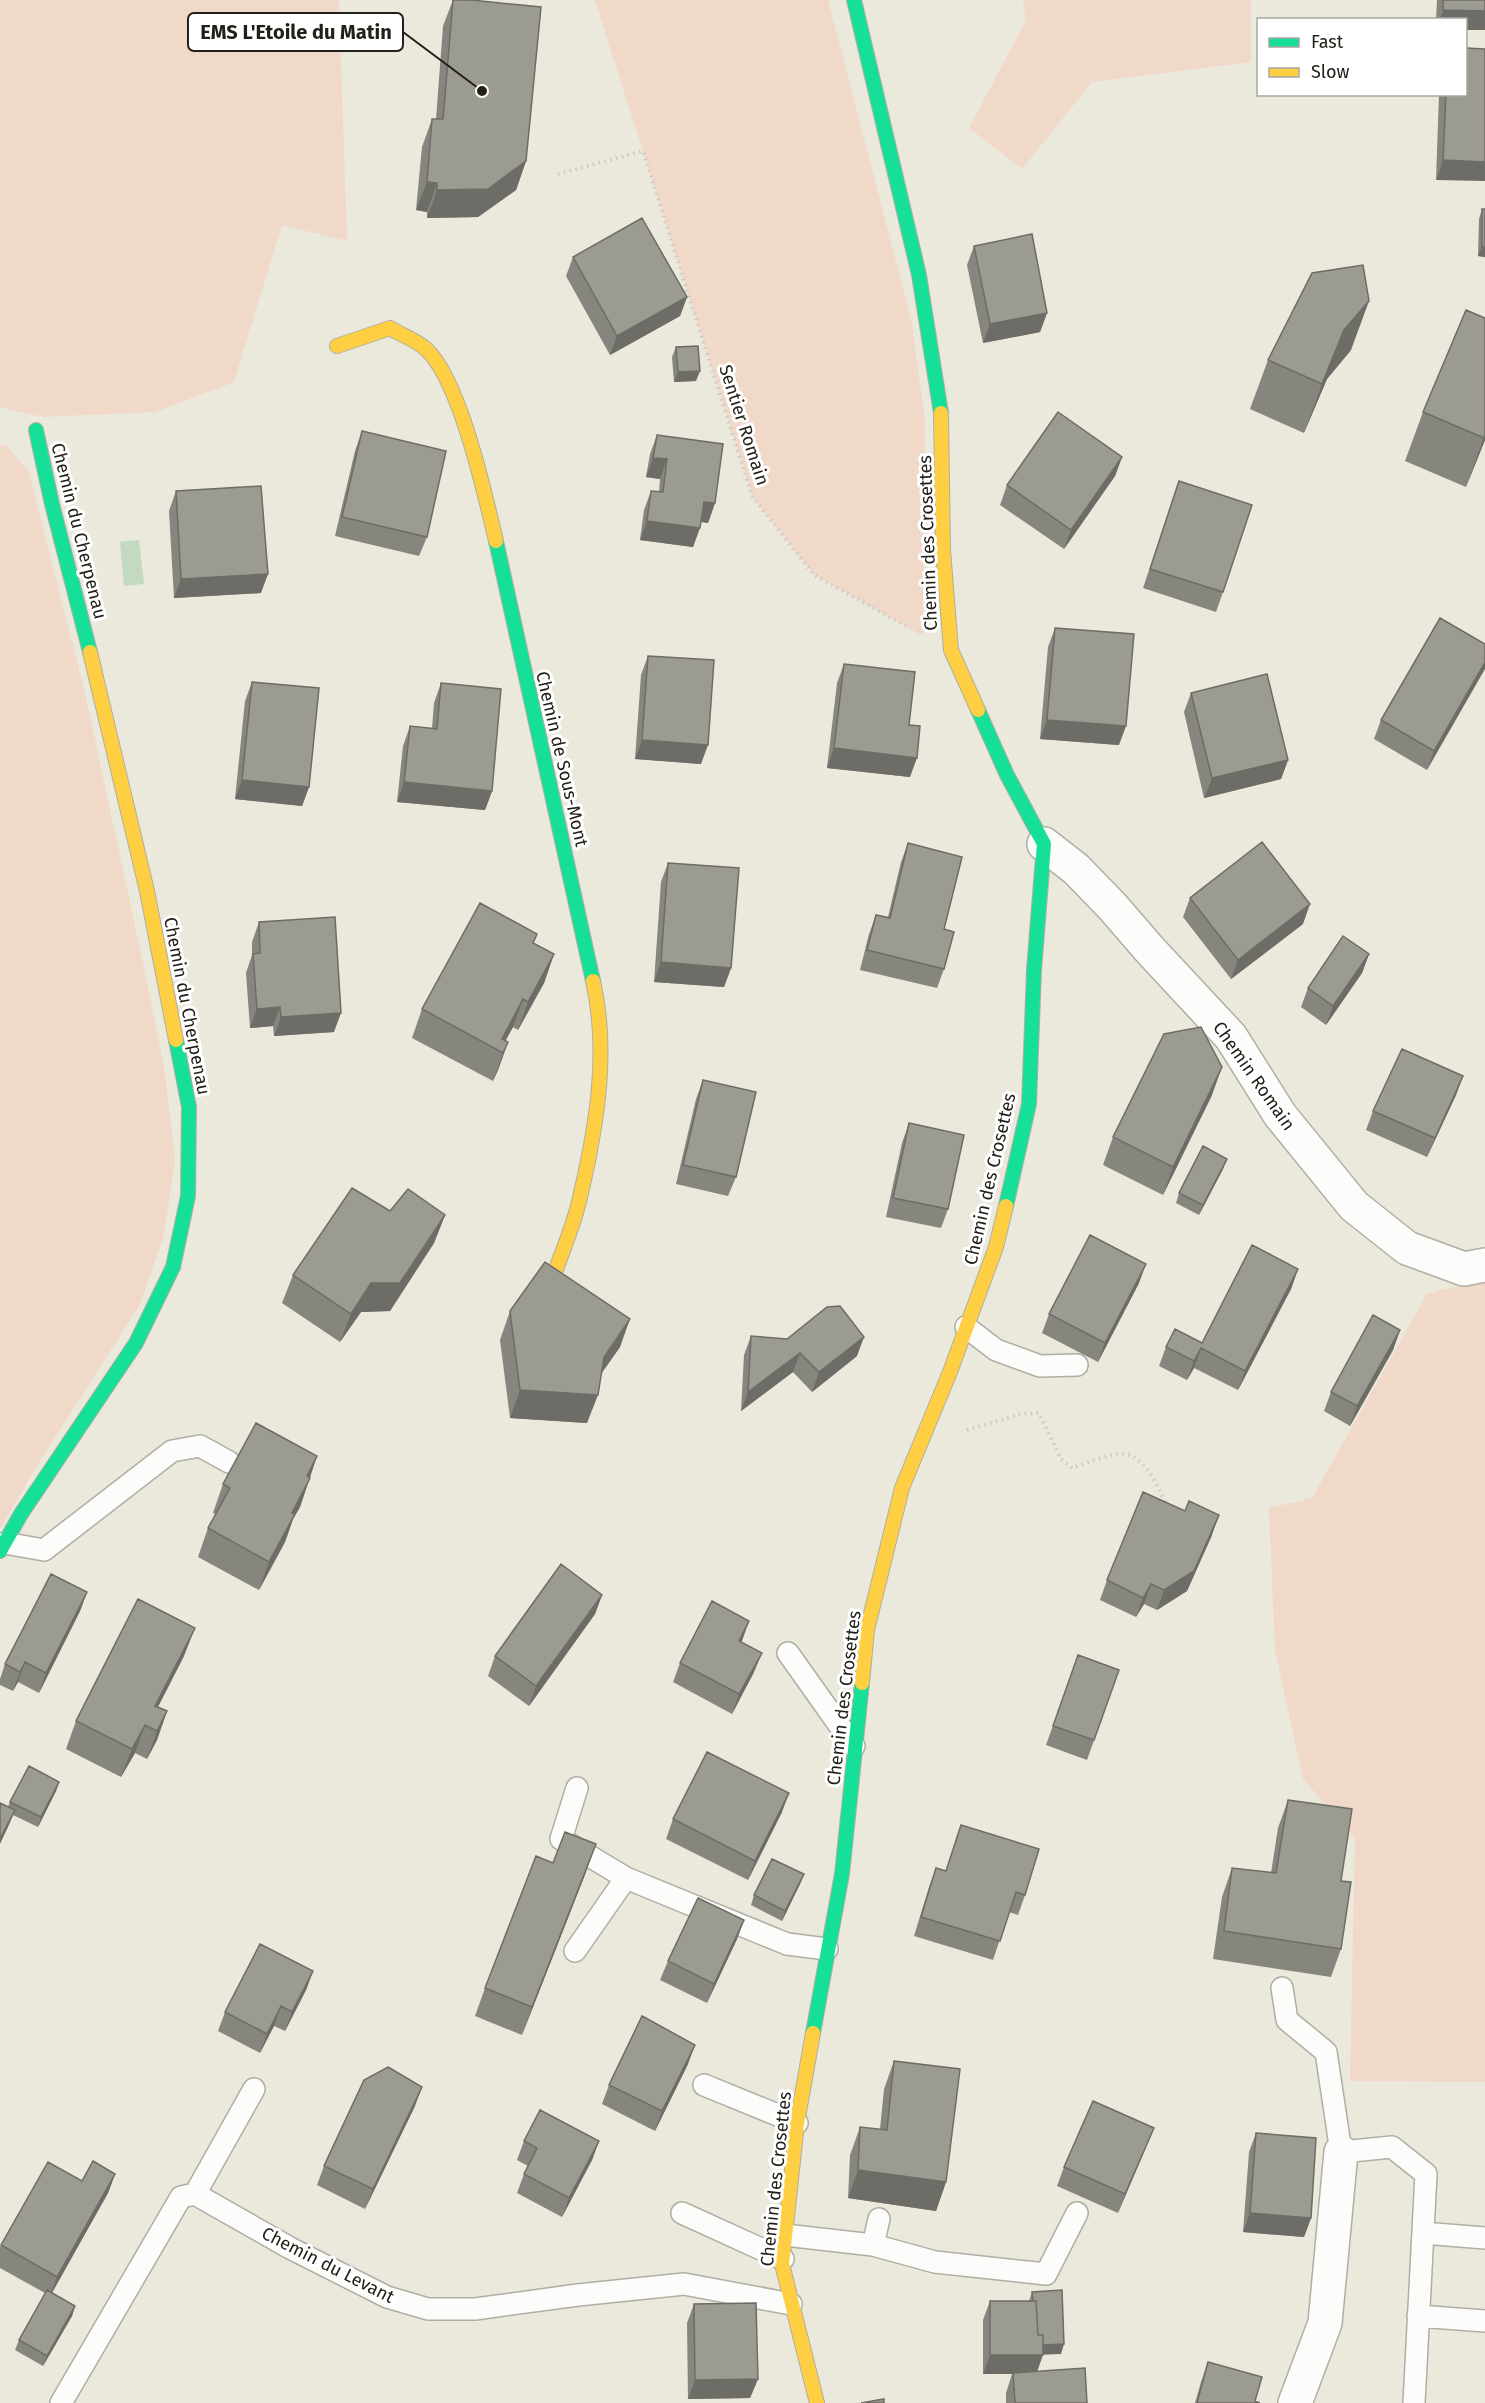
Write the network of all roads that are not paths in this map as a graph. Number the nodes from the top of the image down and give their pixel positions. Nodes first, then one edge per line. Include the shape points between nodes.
1 (854, 0) edge
2 (337, 346) dead end
3 (36, 430) dead end
4 (1044, 844) junction
5 (1485, 1265) edge
6 (552, 1280) edge
7 (966, 1327) junction
8 (1077, 1365) dead end
9 (229, 1462) dead end
10 (2, 1547) edge
11 (788, 1653) dead end
12 (854, 1746) junction
13 (577, 1788) dead end
14 (626, 1878) junction
15 (827, 1949) junction
16 (575, 1951) dead end
17 (1282, 1988) dead end
18 (704, 2085) dead end
19 (254, 2089) dead end
20 (797, 2123) junction
21 (1341, 2152) junction
22 (195, 2194) junction
23 (682, 2213) dead end
24 (1077, 2213) dead end
25 (879, 2219) dead end
26 (1423, 2233) junction
27 (785, 2235) junction
28 (1485, 2238) edge
29 (873, 2245) junction
30 (783, 2259) junction
31 (791, 2304) junction
32 (1419, 2316) junction
33 (1485, 2321) edge
34 (61, 2403) edge
35 (817, 2403) edge
36 (1295, 2403) edge
37 (1414, 2403) edge

1 - 4 street, Chemin des Crosettes via 919,275 942,417 943,550 951,651 1007,775
2 - 6 street, Chemin de Sous-Mont via 390,328 426,349 451,384 485,494 598,1003 601,1082 581,1195
3 - 10 street, Chemin du Cherpenau via 147,891 189,1107 188,1196 173,1267 136,1343
4 - 5 street, Chemin Romain via 1076,869 1112,906 1231,1037 1280,1115 1354,1206 1407,1248 1464,1269
4 - 7 street, Chemin des Crosettes via 1029,1104 996,1247
7 - 8 lane via 996,1350 1040,1366
7 - 12 street, Chemin des Crosettes via 902,1488 867,1630
9 - 10 lane via 200,1446 172,1451 44,1550
11 - 12 lane
12 - 15 street, Chemin des Crosettes via 842,1874
13 - 14 lane via 561,1839
14 - 15 lane via 788,1944
14 - 16 lane
15 - 20 street, Chemin des Crosettes
17 - 21 lane via 1287,2020 1326,2052
18 - 20 lane
19 - 22 lane
20 - 27 street, Chemin des Crosettes
21 - 26 lane via 1392,2147 1426,2174
21 - 36 street via 1325,2323
22 - 31 lane, Chemin du Levant via 387,2297 429,2309 475,2309 684,2284
22 - 34 lane via 181,2197
23 - 30 lane
24 - 29 lane via 1046,2274 935,2262
25 - 29 lane
26 - 28 lane
26 - 32 lane
27 - 29 lane
27 - 30 street, Chemin des Crosettes
30 - 31 street, Chemin des Crosettes
31 - 35 street, Chemin des Crosettes
32 - 33 lane
32 - 37 lane

